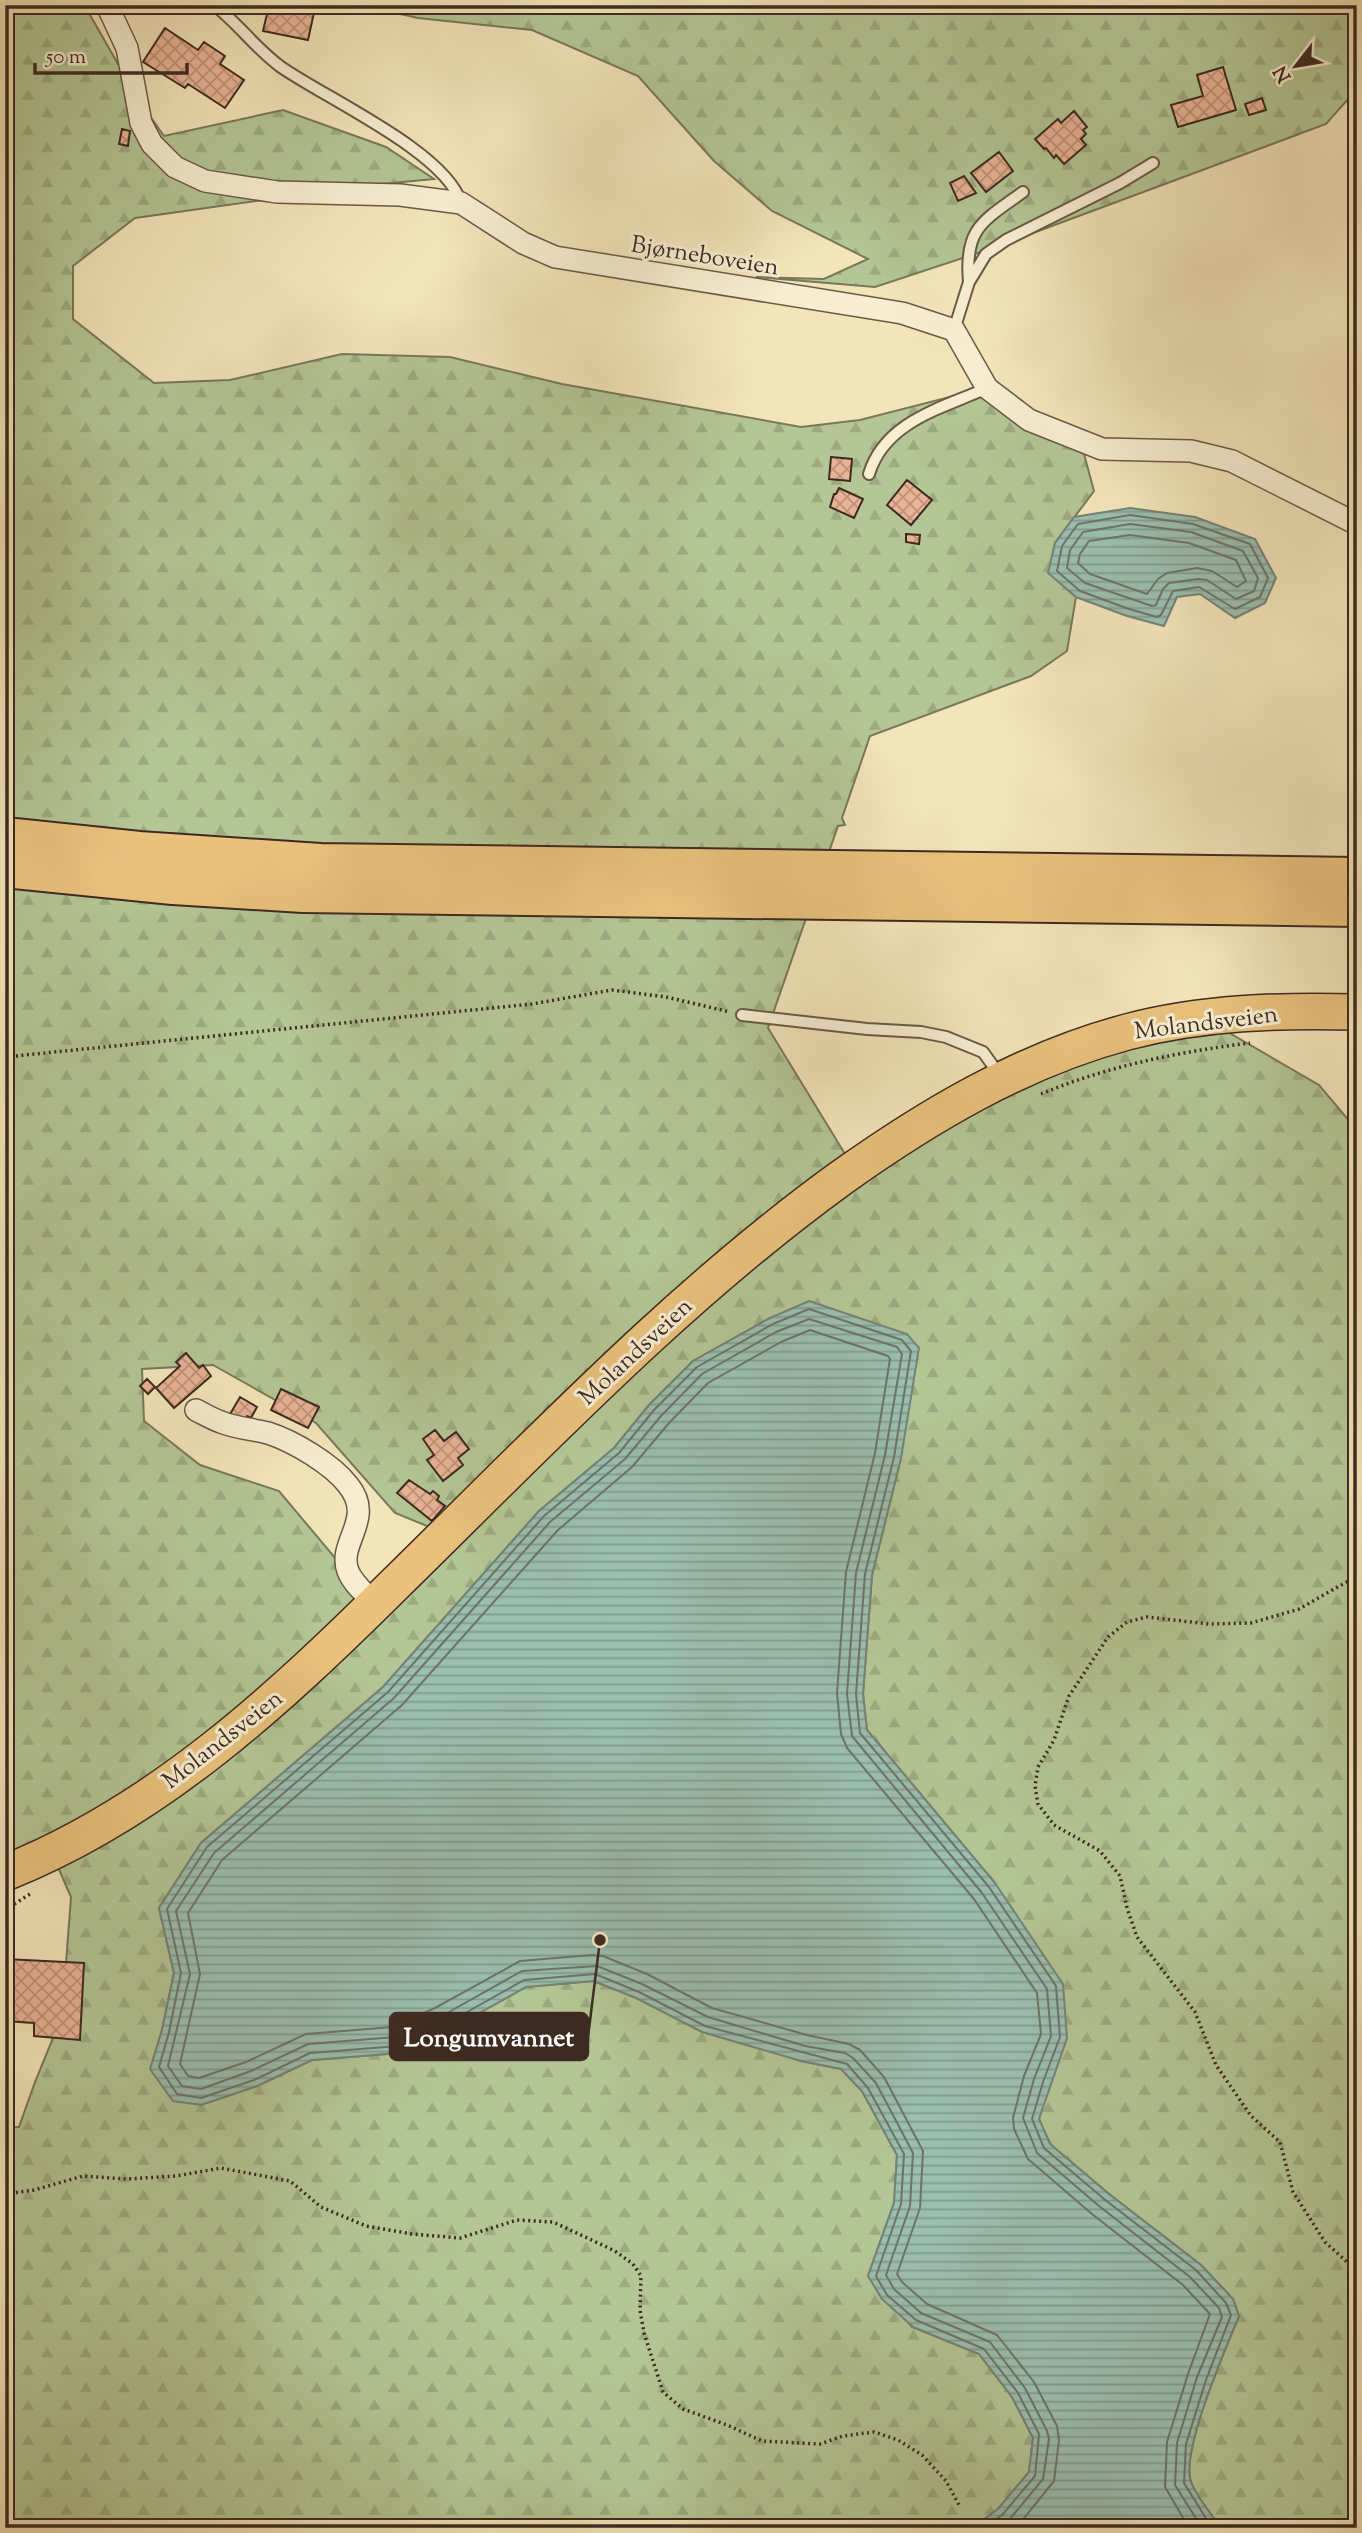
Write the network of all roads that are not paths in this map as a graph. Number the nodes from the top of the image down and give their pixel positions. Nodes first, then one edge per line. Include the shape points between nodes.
1 (107, 5) edge
2 (214, 5) edge
3 (1153, 163) dead end
4 (1023, 192) dead end
5 (461, 203) junction
6 (969, 282) junction
7 (954, 330) junction
8 (987, 388) junction
9 (869, 474) dead end
10 (1357, 524) edge
11 (5, 837) edge
12 (5, 868) edge
13 (1357, 877) edge
14 (1357, 908) edge
15 (1357, 1013) edge
16 (742, 1015) road end
17 (1016, 1089) junction
18 (197, 1410) dead end
19 (375, 1604) junction
20 (5, 1872) edge

1 - 5 street, Bjørneboveien via 127,48 141,123 152,144 175,167 205,181 277,192 400,195
2 - 5 lane via 277,64 410,144 459,195
3 - 6 lane via 1006,240 986,254
4 - 6 lane via 980,223 967,259
5 - 7 street, Bjørneboveien via 523,243 555,257 902,313
6 - 7 lane
7 - 8 street
8 - 9 lane via 943,404 905,426 881,449
8 - 10 street via 1029,420 1102,449 1191,451 1232,461
11 - 13 highway via 320,863
12 - 14 highway via 173,884 356,894
15 - 17 main road, Molandsveien via 1245,1014 1161,1024 1089,1044
16 - 17 lane via 946,1037 984,1052
17 - 19 main road, Molandsveien via 965,1098 897,1139 734,1260 588,1395
18 - 19 street via 222,1423 295,1445 348,1484 360,1511 346,1567
19 - 20 main road, Molandsveien via 290,1685 169,1783 85,1834

